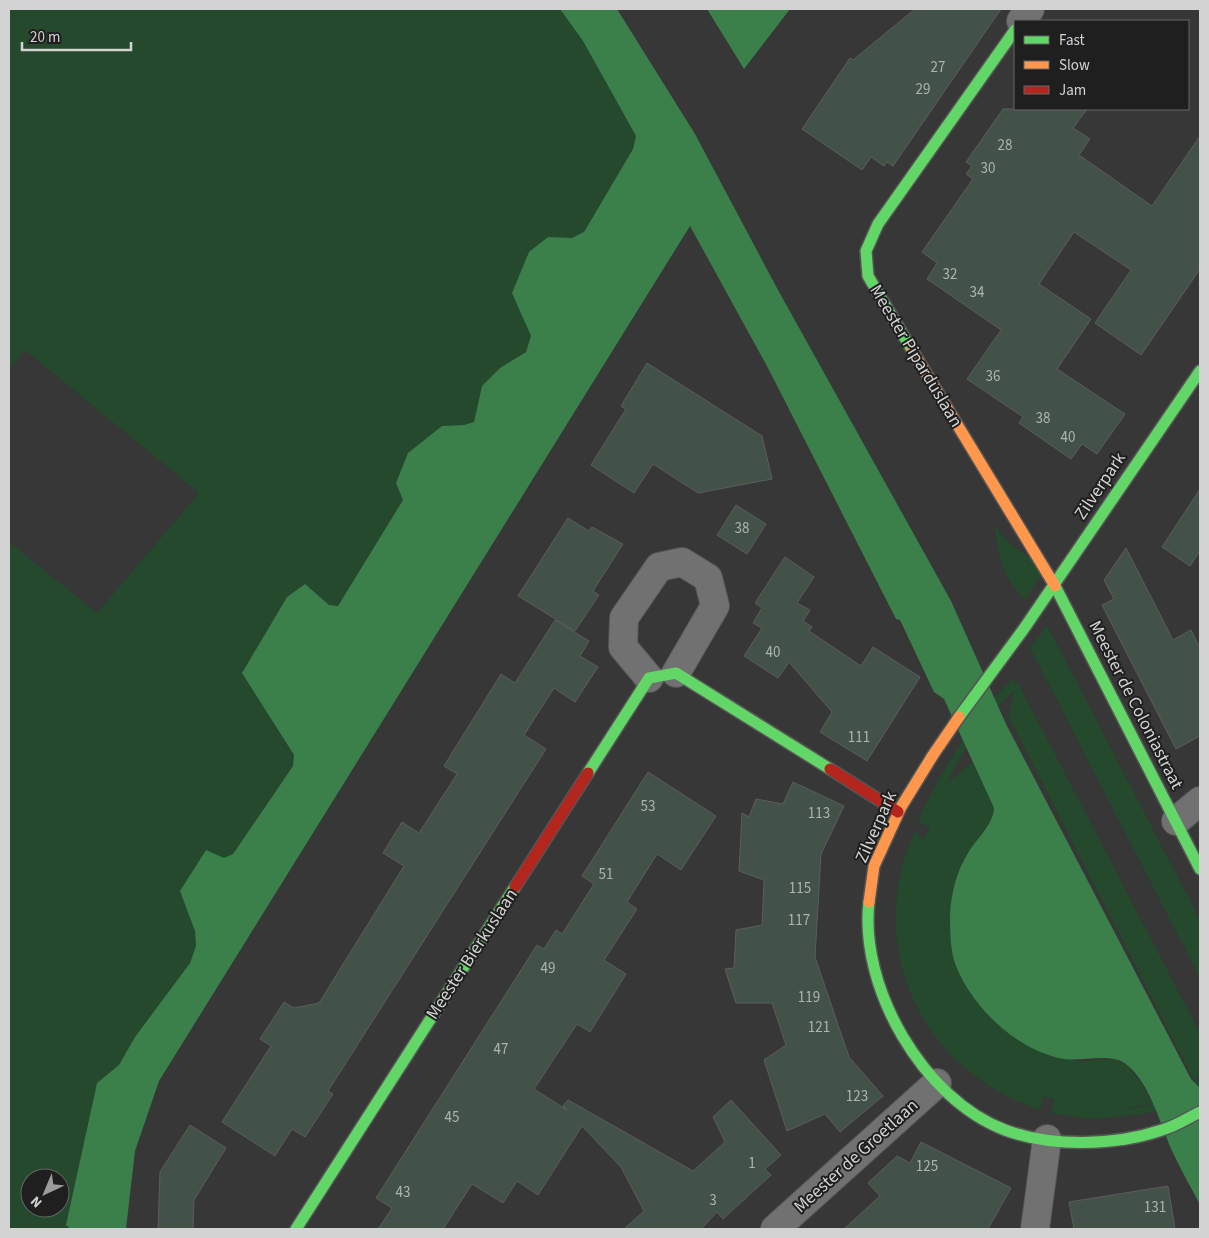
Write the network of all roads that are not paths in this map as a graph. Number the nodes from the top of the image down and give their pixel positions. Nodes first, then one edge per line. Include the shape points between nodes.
1 (1030, 9) edge
2 (1022, 20) edge
3 (1014, 31) edge
4 (1200, 371) edge
5 (1054, 584) junction
6 (676, 674) junction
7 (649, 678) junction
8 (1200, 801) edge
9 (898, 812) junction
10 (1176, 821) junction
11 (1200, 869) edge
12 (937, 1083) junction
13 (1200, 1112) edge
14 (1048, 1139) junction
15 (296, 1229) edge
16 (776, 1229) edge
17 (1035, 1229) edge

1 - 2 street
3 - 5 street, Meester Piparduslaan via 878,224 866,252 868,276
4 - 5 street, Zilverpark
5 - 9 street, Zilverpark via 951,728
5 - 10 street, Meester de Coloniastraat
6 - 7 street
6 - 7 street via 715,606 708,578 682,562 658,568 624,618 623,647
6 - 9 street
7 - 15 street, Meester Bierkuslaan
8 - 10 street
9 - 12 street, Zilverpark via 874,869 868,934 880,990 899,1036
10 - 11 street, Meester de Coloniastraat
12 - 14 street, Zilverpark via 974,1113 1007,1131
12 - 16 street, Meester de Groetlaan
13 - 14 street, Zilverpark via 1159,1132 1098,1142
14 - 17 street

